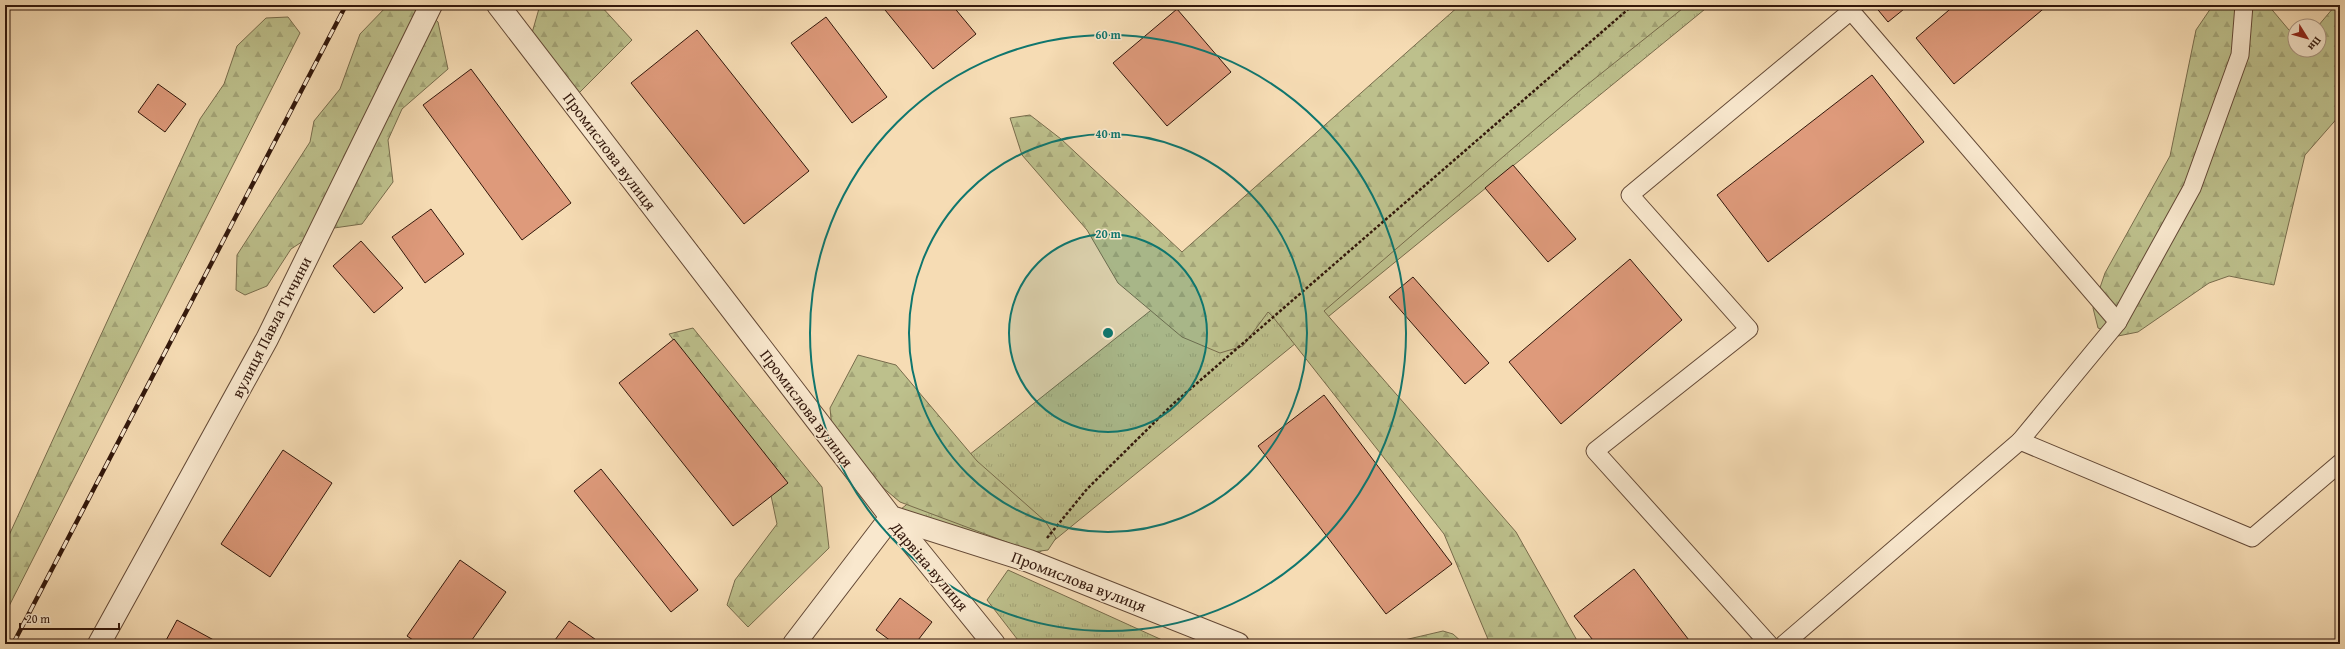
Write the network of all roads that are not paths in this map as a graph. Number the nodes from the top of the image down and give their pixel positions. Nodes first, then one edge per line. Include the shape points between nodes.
1 (431, 5) edge
2 (498, 5) edge
3 (2244, 5) edge
4 (2118, 322) junction
5 (2020, 442) junction
6 (2340, 463) edge
7 (891, 517) junction
8 (99, 644) edge
9 (794, 644) edge
10 (994, 644) edge
11 (1238, 644) edge
12 (1769, 644) edge
13 (1784, 644) edge

1 - 8 street, вулиця Павла Тичини via 267,339
2 - 7 street, Промислова вулиця
3 - 4 lane via 2240,55 2192,188
4 - 5 lane
4 - 12 lane via 1851,11 1630,195 1749,329 1594,451
5 - 6 lane via 2252,538
5 - 13 lane
7 - 9 street, Дарвіна вулиця
7 - 10 street, Дарвіна вулиця
7 - 11 street, Промислова вулиця via 1030,561

